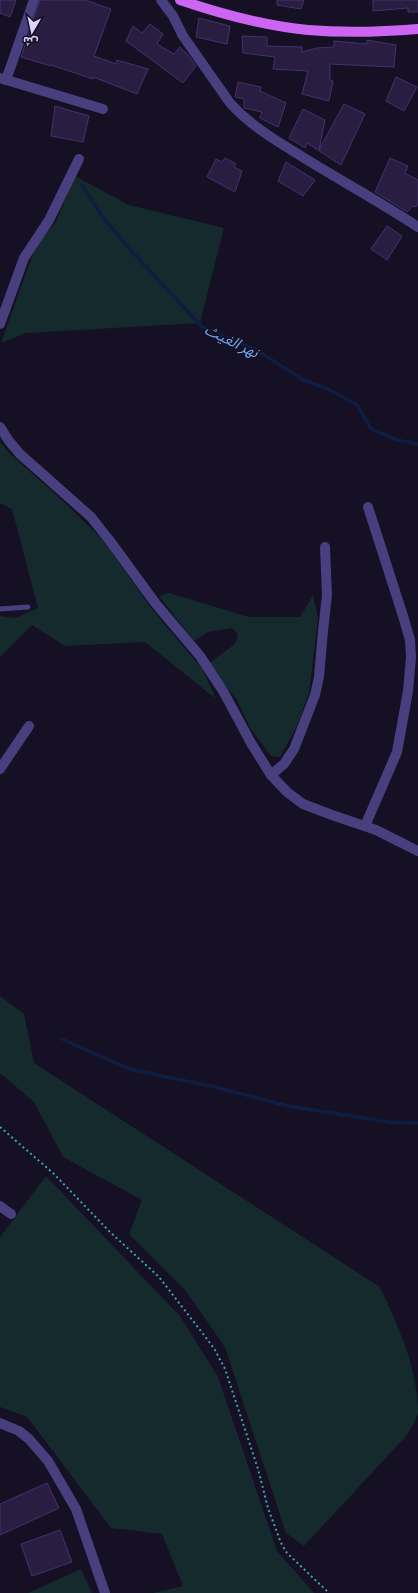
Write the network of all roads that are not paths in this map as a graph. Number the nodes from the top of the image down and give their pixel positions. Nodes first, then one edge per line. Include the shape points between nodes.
1 (34, 0) edge
2 (161, 0) edge
3 (180, 0) edge
4 (418, 29) edge
5 (3, 79) edge
6 (103, 109) dead end
7 (79, 159) dead end
8 (418, 226) edge
9 (0, 324) edge
10 (0, 427) edge
11 (368, 507) dead end
12 (325, 547) dead end
13 (28, 607) dead end
14 (0, 609) edge
15 (29, 726) dead end
16 (0, 769) edge
17 (271, 775) junction
18 (365, 826) junction
19 (418, 851) edge
20 (0, 1206) edge
21 (12, 1214) dead end
22 (0, 1423) edge
23 (105, 1593) edge

1 - 5 street
2 - 8 street via 183,36 238,113 314,165
3 - 4 main road via 256,21 308,30
5 - 6 street
7 - 9 street via 49,220 24,258
10 - 17 street via 20,454 91,517 156,604 200,656
11 - 18 street via 410,640 411,658 397,752
12 - 17 street via 327,595 316,695 294,749 284,764
13 - 14 lane
15 - 16 street
17 - 18 street via 287,792 304,804
18 - 19 street
20 - 21 street
22 - 23 street via 19,1431 48,1461 76,1509

